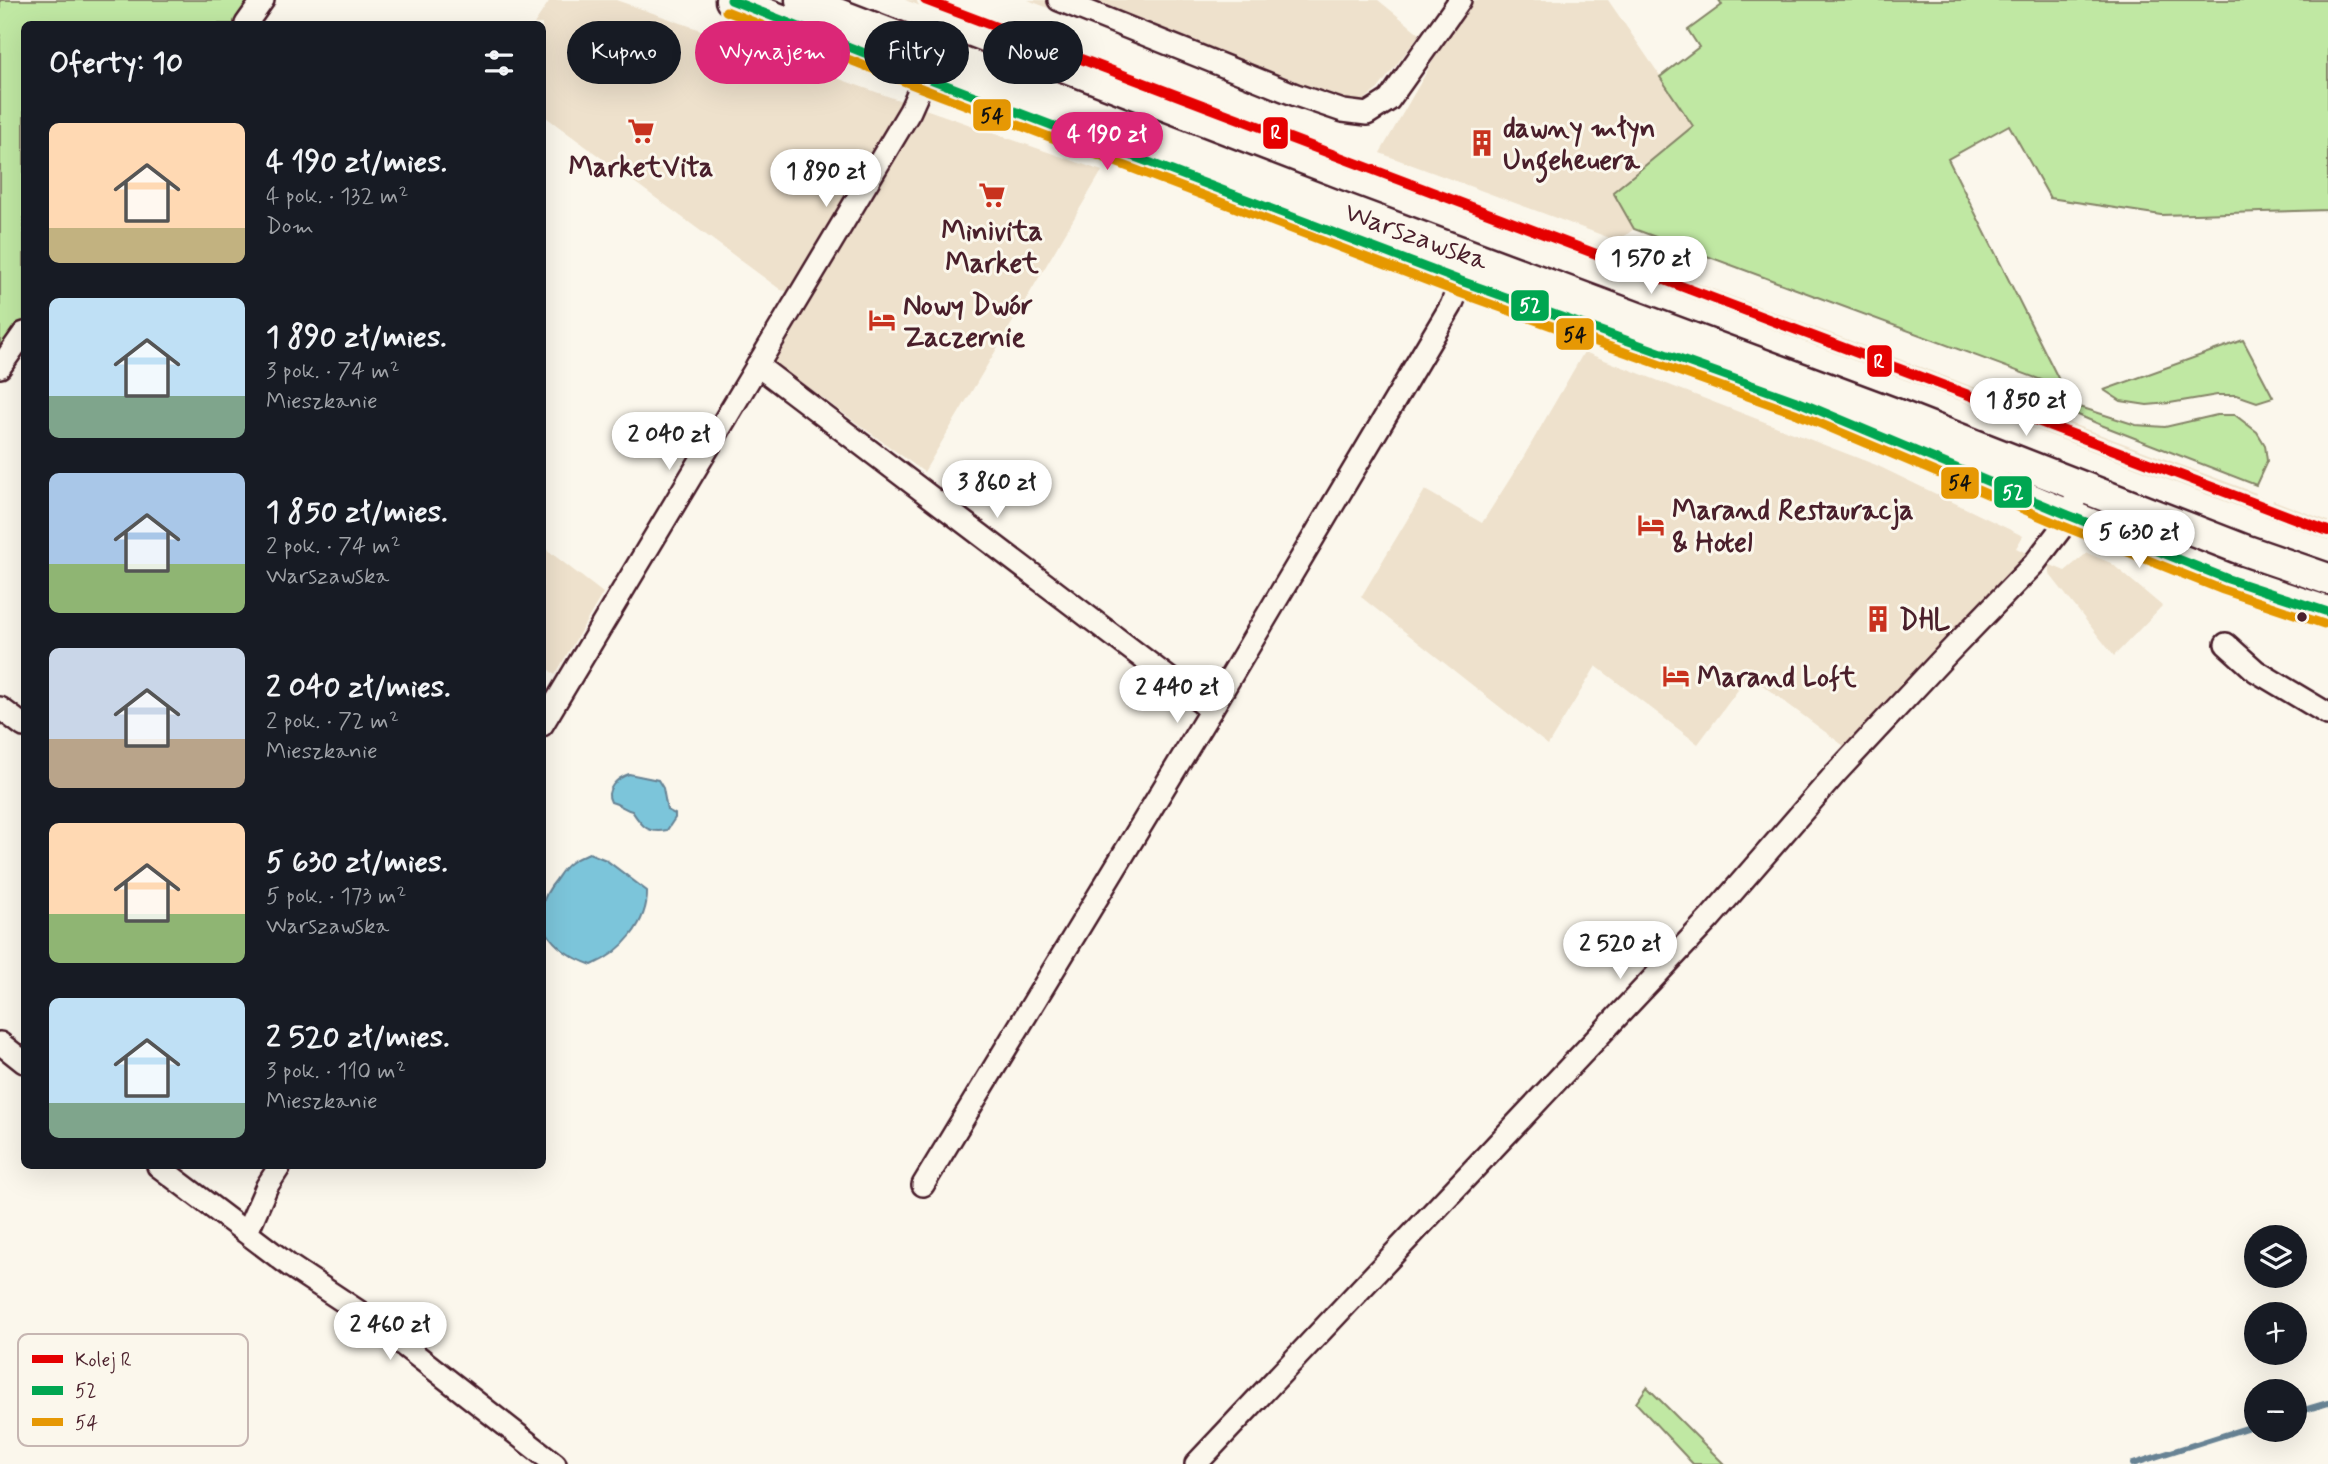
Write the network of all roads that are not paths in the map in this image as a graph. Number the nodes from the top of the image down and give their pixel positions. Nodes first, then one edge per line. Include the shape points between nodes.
1 (263, 0) edge
2 (731, 0) edge
3 (801, 0) edge
4 (1059, 0) edge
5 (1460, 0) edge
6 (248, 21) edge
7 (864, 31) edge
8 (864, 43) edge
9 (969, 78) edge
10 (969, 80) edge
11 (921, 84) edge
12 (1461, 281) junction
13 (21, 337) edge
14 (757, 365) junction
15 (0, 368) edge
16 (2081, 486) junction
17 (2068, 515) junction
18 (2328, 579) edge
19 (2328, 612) edge
20 (2226, 644) dead end
21 (0, 708) edge
22 (1211, 710) junction
23 (2328, 714) edge
24 (546, 718) edge
25 (21, 724) edge
26 (0, 1044) edge
27 (21, 1060) edge
28 (162, 1169) edge
29 (278, 1169) edge
30 (923, 1185) dead end
31 (247, 1233) junction
32 (555, 1464) edge
33 (1196, 1464) edge

1 - 6 street
2 - 8 main road
3 - 7 main road
4 - 5 street via 1296,95 1367,114 1389,100
9 - 16 main road, Warszawska via 1332,204
10 - 12 main road, Warszawska
11 - 14 street via 910,111
12 - 17 main road, Warszawska via 1799,402
12 - 22 street via 1451,306
13 - 15 street
14 - 22 street
14 - 24 street
16 - 17 street
16 - 18 main road, Warszawska
17 - 19 main road, Warszawska via 2228,579
17 - 33 street via 2034,564 1836,773 1710,918
20 - 23 street via 2256,671
21 - 25 street
22 - 30 street
26 - 27 street
28 - 31 street
29 - 31 street
31 - 32 street via 370,1319

